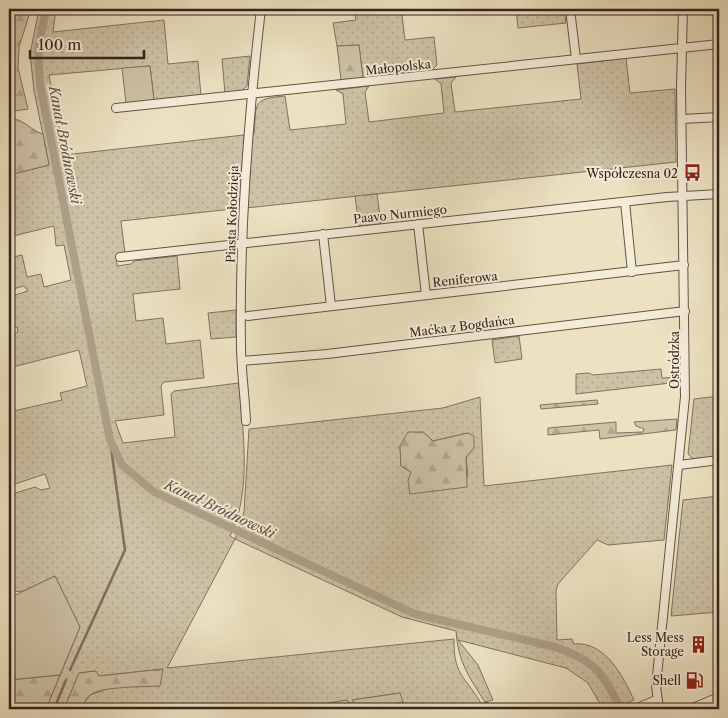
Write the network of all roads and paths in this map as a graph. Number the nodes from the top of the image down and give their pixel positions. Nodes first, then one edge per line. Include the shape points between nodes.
1 (261, 9) edge
2 (570, 9) edge
3 (683, 9) edge
4 (719, 44) edge
5 (682, 48) junction
6 (576, 59) junction
7 (250, 95) junction
8 (116, 108) dead end
9 (719, 117) edge
10 (682, 119) junction
11 (719, 194) edge
12 (683, 196) junction
13 (625, 202) junction
14 (418, 224) junction
15 (324, 234) junction
16 (242, 244) junction
17 (120, 257) dead end
18 (684, 265) junction
19 (632, 272) junction
20 (426, 295) junction
21 (331, 306) junction
22 (685, 311) junction
23 (248, 316) dead end
24 (242, 362) junction
25 (246, 421) dead end
26 (719, 460) edge
27 (679, 465) junction
28 (719, 697) edge
29 (656, 700) junction
30 (635, 709) edge
31 (659, 709) edge
32 (690, 709) edge

1 - 7 street, Piasta Kołodzieja
2 - 6 street
3 - 5 street, Ostródzka
4 - 5 street, Małopolska
5 - 6 street, Małopolska
5 - 10 street, Ostródzka
6 - 7 street, Małopolska
7 - 8 street, Małopolska
7 - 16 street, Piasta Kołodzieja
9 - 10 street
10 - 12 street, Ostródzka
11 - 12 street, Paavo Nurmiego
12 - 13 street, Paavo Nurmiego
12 - 18 street, Ostródzka
13 - 14 street, Paavo Nurmiego
13 - 19 street
14 - 15 street, Paavo Nurmiego
14 - 20 street
15 - 16 street, Paavo Nurmiego
15 - 21 street
16 - 17 street, Paavo Nurmiego
16 - 24 street, Piasta Kołodzieja
18 - 19 street, Reniferowa
18 - 22 street, Ostródzka
19 - 20 street, Reniferowa
20 - 21 street, Reniferowa
21 - 23 street, Reniferowa
22 - 24 street, Maćka z Bogdańca
22 - 27 street, Ostródzka via 685,397
24 - 25 street, Piasta Kołodzieja
26 - 27 street
27 - 29 street, Ostródzka
28 - 32 street
29 - 30 street
29 - 31 street, Ostródzka

